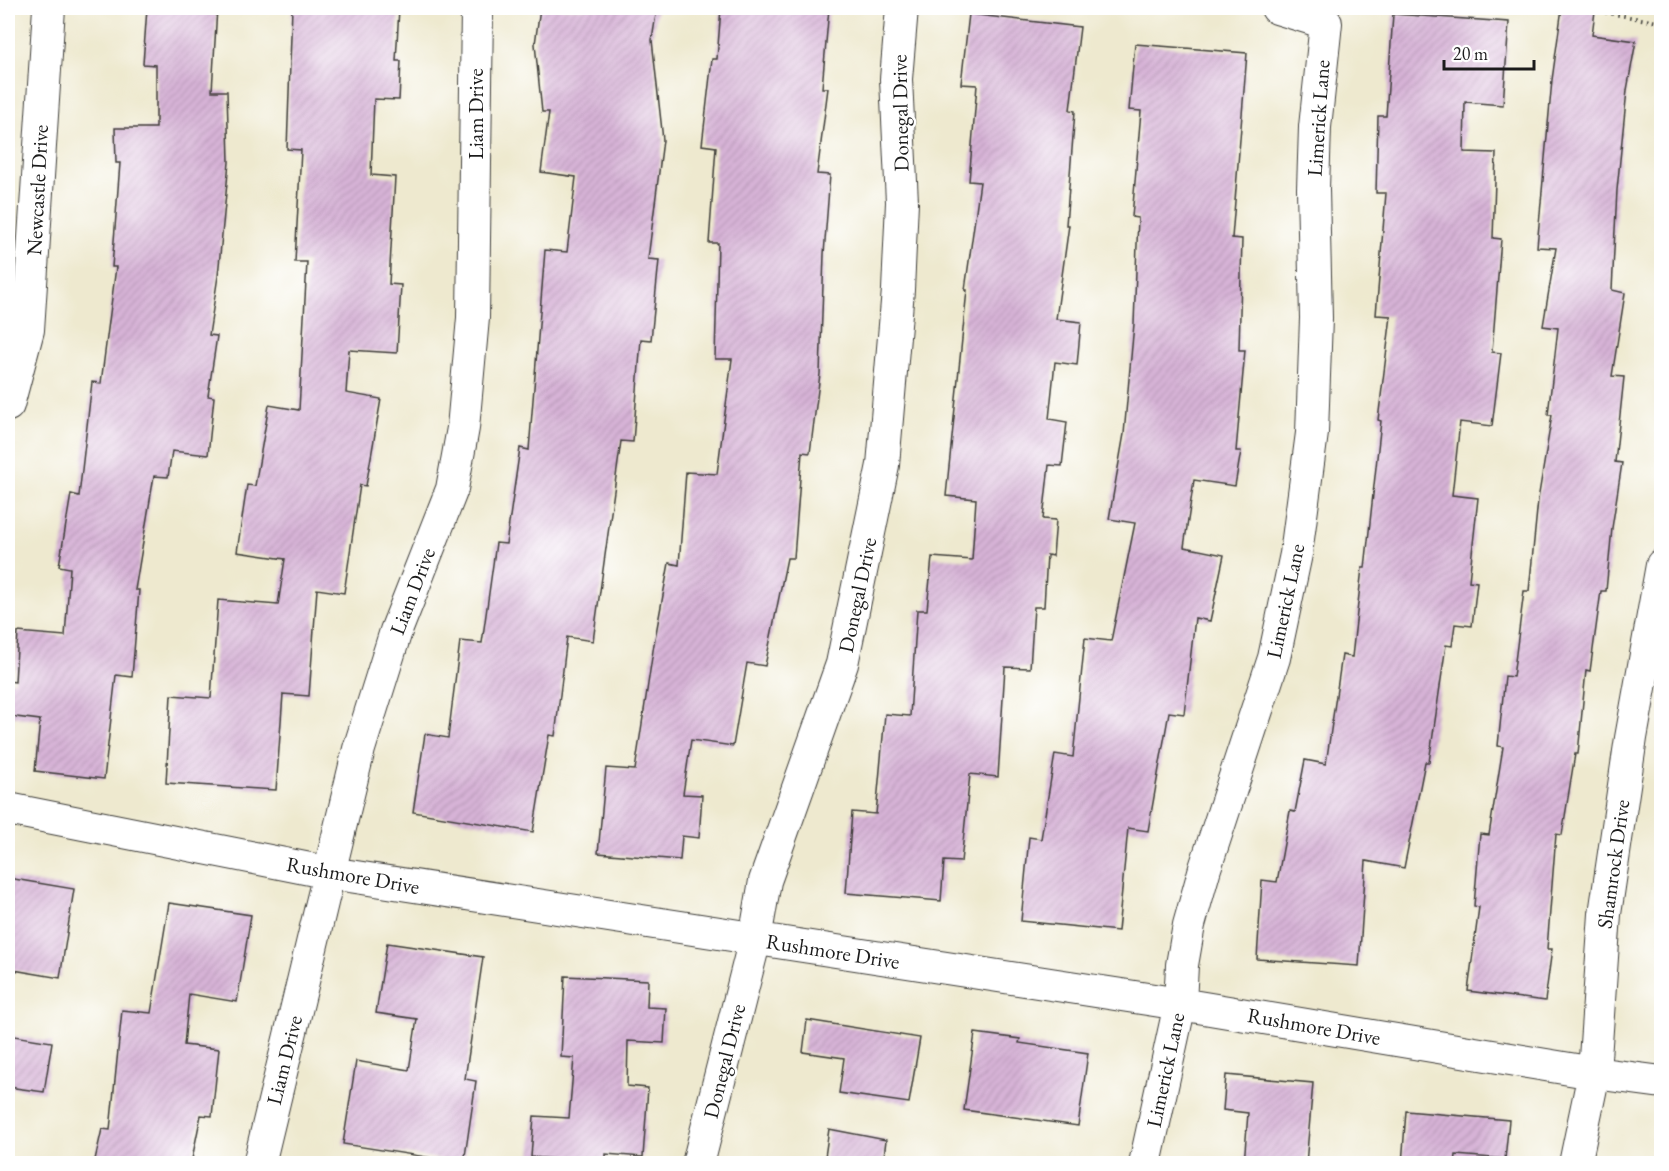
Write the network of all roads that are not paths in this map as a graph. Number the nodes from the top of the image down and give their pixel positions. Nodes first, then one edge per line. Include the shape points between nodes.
1 (49, 8) edge
2 (477, 8) edge
3 (902, 8) edge
4 (1277, 8) edge
5 (8, 405) edge
6 (1662, 565) edge
7 (8, 809) edge
8 (330, 873) junction
9 (755, 939) junction
10 (1180, 1004) junction
11 (1594, 1073) junction
12 (1662, 1082) edge
13 (259, 1164) edge
14 (698, 1164) edge
15 (1145, 1164) edge
16 (1575, 1164) edge

1 - 5 street, Newcastle Drive via 28,330
2 - 8 street, Liam Drive via 476,244 463,428 452,489 396,631 359,749
3 - 9 street, Donegal Drive via 896,79 902,202 883,465 842,664 765,881
4 - 10 street, Limerick Lane via 1326,22 1315,147 1312,433 1298,543 1274,658 1204,868 1189,925
6 - 11 street, Shamrock Drive via 1605,914
7 - 8 street, Rushmore Drive
8 - 9 street, Rushmore Drive
8 - 13 street, Liam Drive
9 - 10 street, Rushmore Drive
9 - 14 street, Donegal Drive
10 - 11 street, Rushmore Drive
10 - 15 street, Limerick Lane
11 - 12 street, Rushmore Drive
11 - 16 street, Shamrock Drive

